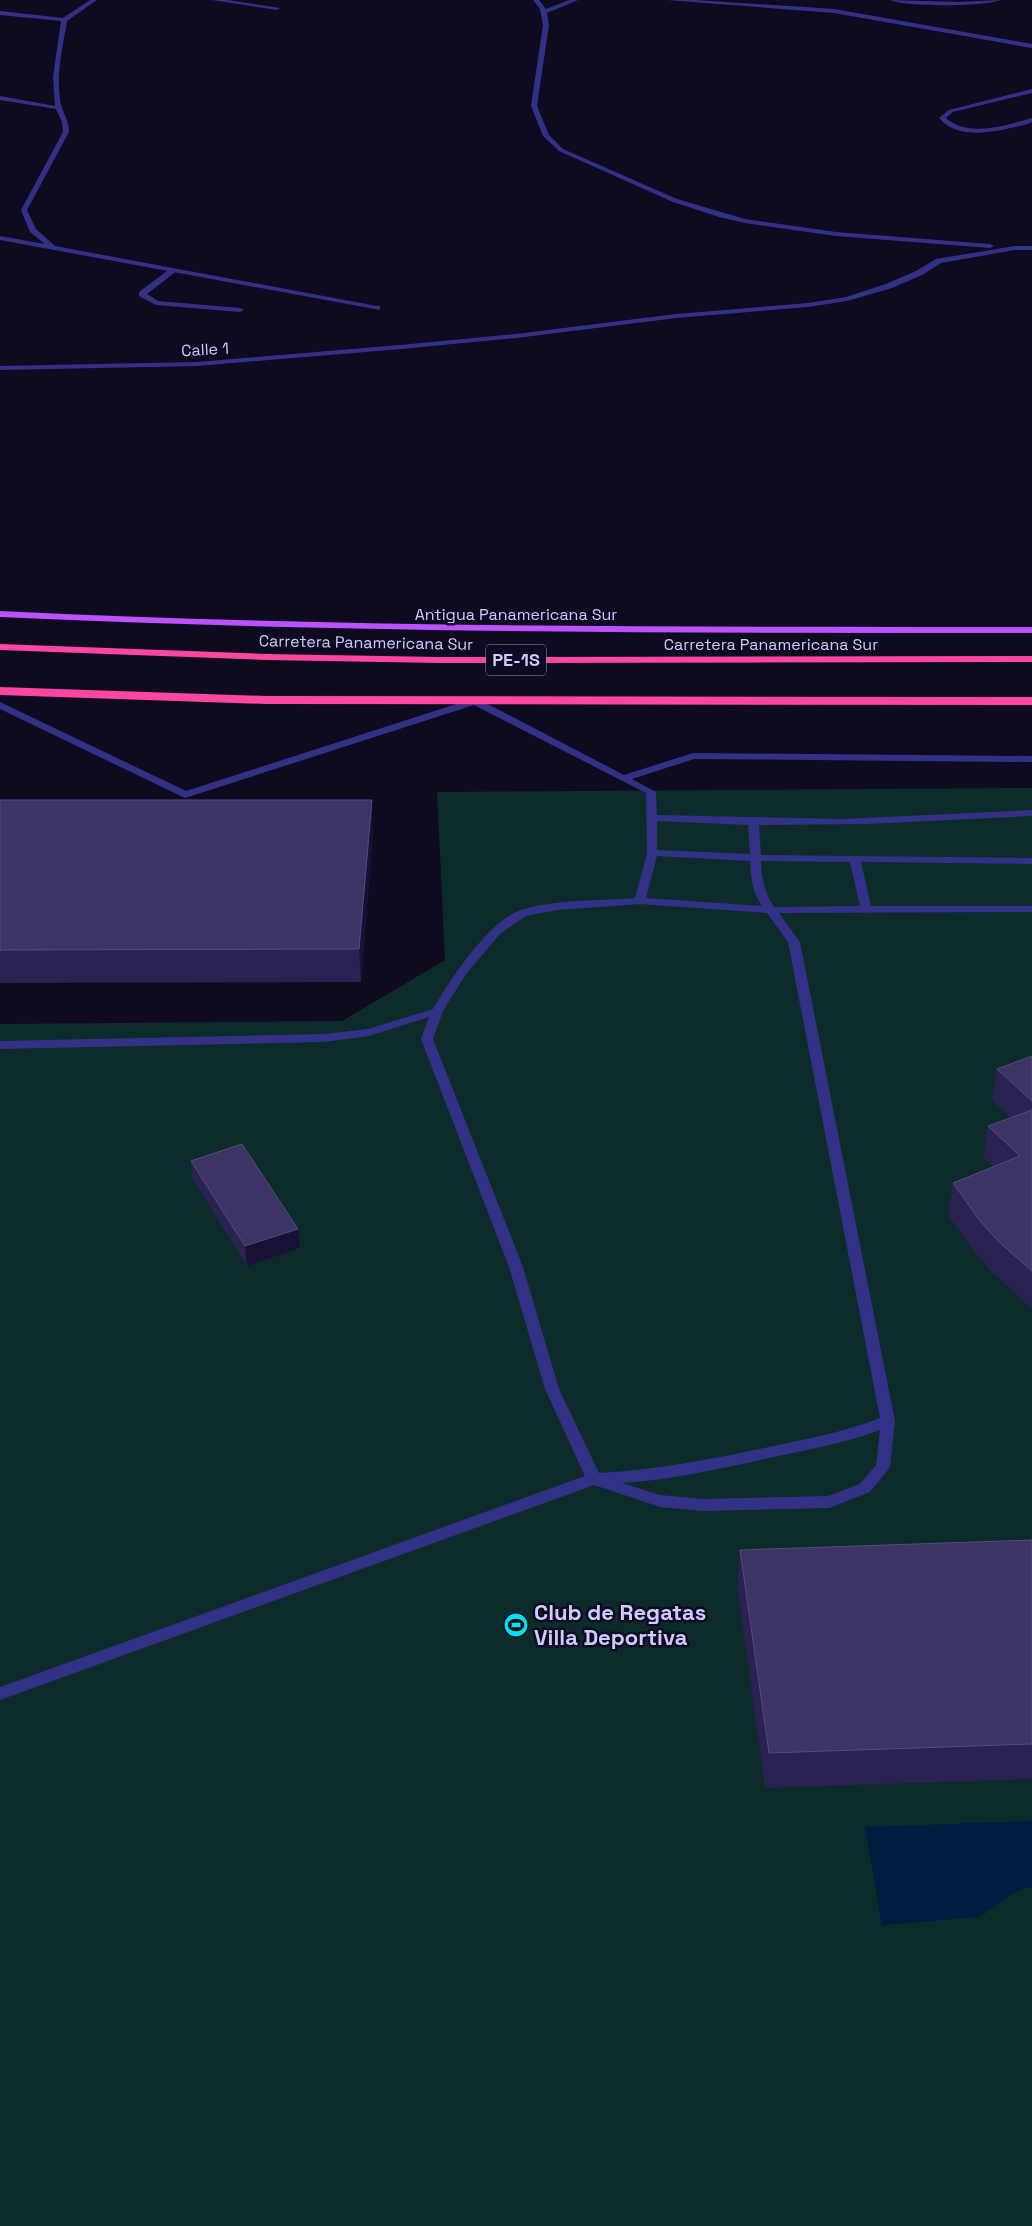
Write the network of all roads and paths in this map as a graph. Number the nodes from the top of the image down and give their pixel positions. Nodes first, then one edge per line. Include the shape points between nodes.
1 (94, 0) edge
2 (215, 0) edge
3 (536, 0) edge
4 (575, 0) edge
5 (670, 0) edge
6 (893, 0) edge
7 (997, 0) edge
8 (277, 8) dead end
9 (544, 12) junction
10 (0, 13) edge
11 (64, 20) junction
12 (1032, 46) edge
13 (1032, 91) edge
14 (0, 98) edge
15 (58, 108) junction
16 (1032, 120) edge
17 (0, 238) edge
18 (916, 240) junction
19 (52, 247) junction
20 (1015, 248) junction
21 (1032, 248) edge
22 (930, 249) dead end
23 (174, 270) junction
24 (377, 308) dead end
25 (240, 310) dead end
26 (0, 368) edge
27 (0, 614) edge
28 (1032, 630) edge
29 (0, 647) edge
30 (1032, 659) edge
31 (0, 691) edge
32 (1032, 701) edge
33 (474, 702) junction
34 (0, 705) edge
35 (1032, 758) edge
36 (624, 778) junction
37 (185, 794) junction
38 (181, 808) edge
39 (1032, 813) edge
40 (652, 818) junction
41 (753, 822) junction
42 (652, 853) junction
43 (754, 858) junction
44 (855, 859) junction
45 (1032, 861) edge
46 (640, 901) junction
47 (1032, 909) edge
48 (770, 910) junction
49 (866, 910) junction
50 (437, 1011) junction
51 (0, 1045) edge
52 (888, 1421) junction
53 (594, 1479) junction
54 (0, 1694) edge

1 - 11 street
2 - 8 street
3 - 9 street
4 - 9 street
5 - 12 street via 834,11
6 - 7 street via 940,5
9 - 18 street via 546,26 534,106 546,136 561,150 692,206 744,221
10 - 11 street
11 - 15 street via 57,73
13 - 16 street via 951,111 942,118 961,129 1000,128
14 - 15 street
15 - 19 street via 67,120 66,132 24,210 33,230
17 - 19 street
18 - 20 street
18 - 22 street
19 - 23 street
20 - 21 street
20 - 26 street, Calle 1 via 938,258 919,273 889,286 827,302 516,336 197,364
23 - 24 street
23 - 25 street via 142,294 156,303
27 - 28 main road, Antigua Panamericana Sur via 161,623 390,629
29 - 30 highway, Carretera Panamericana Sur / PE-1S via 440,660
31 - 33 highway, PE-1S via 266,700
32 - 33 highway, PE-1S
33 - 36 street
33 - 37 street
34 - 37 street
35 - 36 street via 694,756
36 - 40 street via 651,792
37 - 38 street
39 - 41 street via 976,813 844,822
40 - 41 street
40 - 42 street
41 - 43 street
42 - 43 street
42 - 46 street
43 - 44 street
43 - 48 street via 756,883
44 - 45 street
44 - 49 street
46 - 48 street
46 - 50 street via 523,913 497,931 461,972
47 - 49 street
48 - 49 street
48 - 52 street via 794,942
50 - 51 street via 368,1032 324,1038
50 - 53 street via 427,1039 516,1267 552,1389
52 - 53 street via 851,1435 725,1462 647,1476
52 - 53 street via 883,1466 865,1488 829,1502 703,1505 660,1501
53 - 54 street

